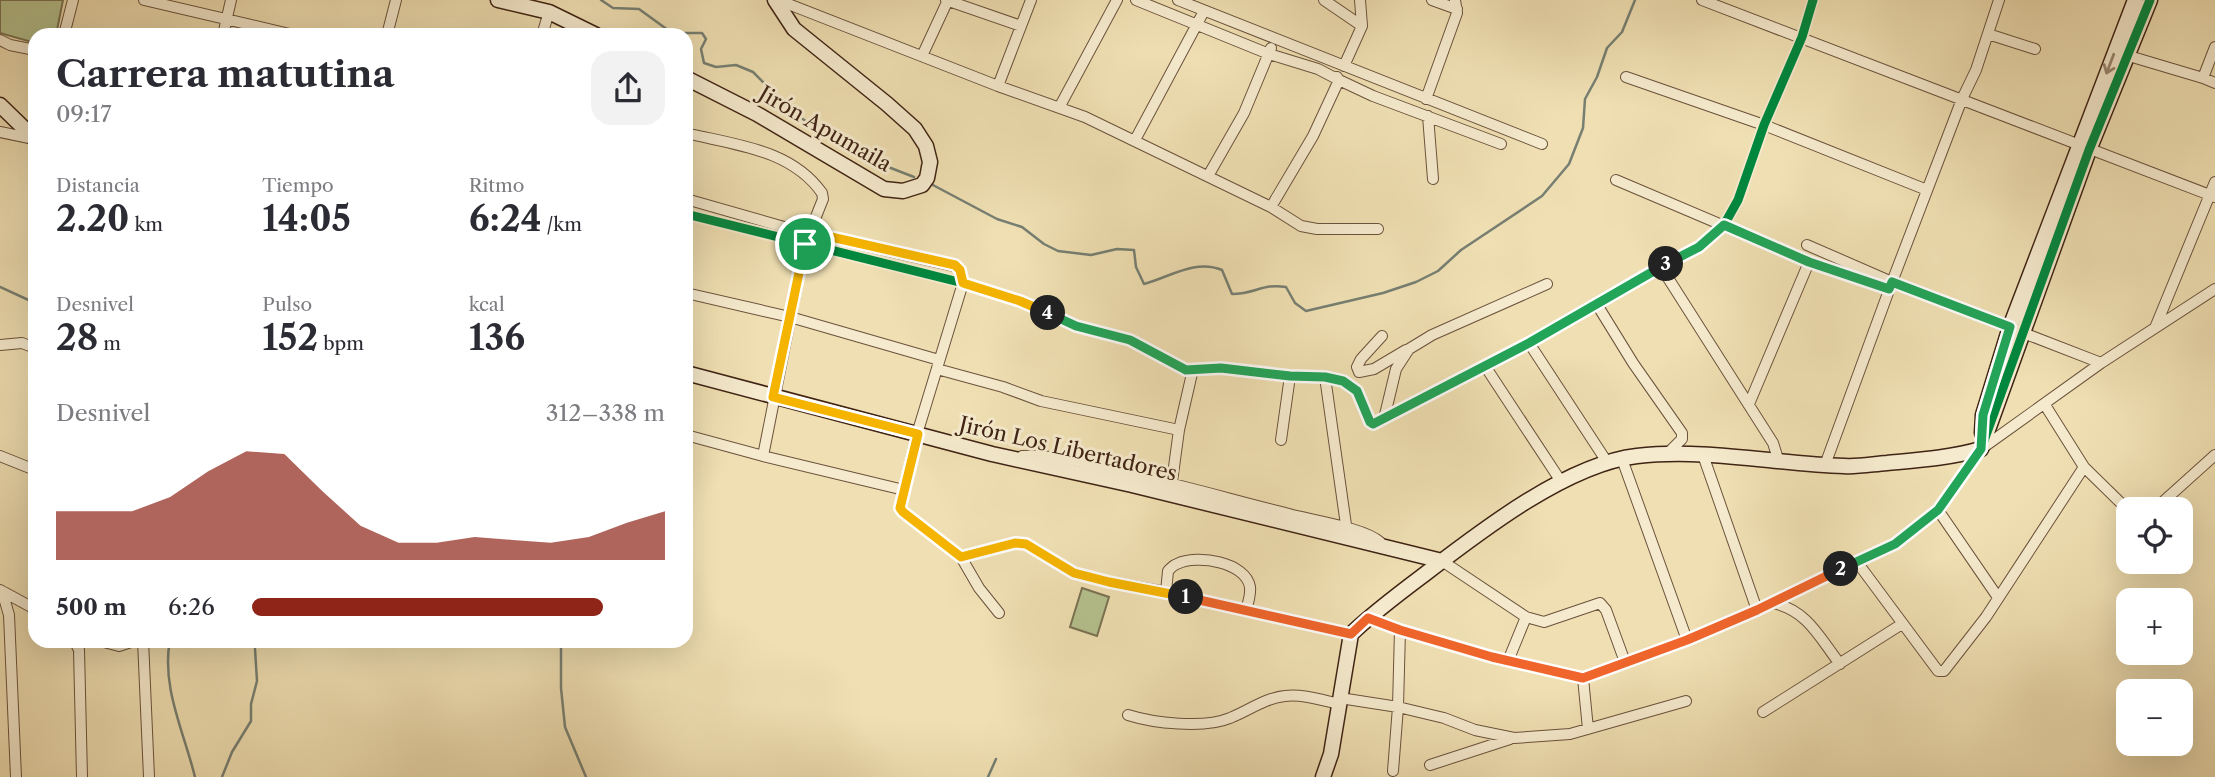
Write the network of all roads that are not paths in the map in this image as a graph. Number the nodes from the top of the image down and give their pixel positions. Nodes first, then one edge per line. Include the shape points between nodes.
1 (73, 0) edge
2 (144, 0) edge
3 (231, 0) edge
4 (396, 0) edge
5 (498, 0) edge
6 (776, 0) edge
7 (947, 0) edge
8 (1031, 0) edge
9 (1117, 0) edge
10 (1136, 0) edge
11 (1178, 0) edge
12 (1325, 0) edge
13 (1360, 0) edge
14 (1432, 0) edge
15 (1702, 0) edge
16 (1814, 0) edge
17 (1999, 0) edge
18 (2135, 0) edge
19 (2150, 0) edge
20 (1456, 4) edge
21 (1203, 10) junction
22 (549, 12) junction
23 (226, 20) junction
24 (1197, 23) junction
25 (1021, 26) junction
26 (1363, 26) junction
27 (66, 28) edge
28 (224, 28) edge
29 (262, 28) edge
30 (389, 28) edge
31 (544, 28) edge
32 (582, 28) edge
33 (1988, 34) junction
34 (1802, 37) junction
35 (0, 40) edge
36 (1274, 40) junction
37 (2215, 47) edge
38 (28, 49) edge
39 (2035, 49) dead end
40 (1269, 54) junction
41 (2129, 55) junction
42 (922, 56) junction
43 (1329, 60) junction
44 (1344, 66) junction
45 (1626, 77) dead end
46 (2203, 78) junction
47 (1339, 80) junction
48 (2215, 83) edge
49 (693, 86) edge
50 (998, 86) junction
51 (1426, 99) junction
52 (1962, 99) junction
53 (0, 105) edge
54 (1060, 106) junction
55 (1428, 116) junction
56 (17, 122) junction
57 (1764, 125) junction
58 (28, 127) edge
59 (0, 132) edge
60 (28, 132) edge
61 (693, 135) edge
62 (28, 138) edge
63 (1135, 139) junction
64 (1502, 144) dead end
65 (1542, 144) dead end
66 (2084, 148) junction
67 (1208, 176) junction
68 (1433, 179) dead end
69 (1616, 180) dead end
70 (2215, 183) edge
71 (1927, 190) junction
72 (2212, 196) edge
73 (693, 201) edge
74 (1271, 207) junction
75 (693, 216) edge
76 (1724, 225) junction
77 (1378, 229) dead end
78 (809, 232) junction
79 (805, 244) junction
80 (1807, 245) dead end
81 (1809, 262) junction
82 (1661, 267) junction
83 (963, 283) junction
84 (1547, 284) dead end
85 (1890, 286) junction
86 (2215, 289) edge
87 (693, 295) edge
88 (1596, 303) junction
89 (790, 317) junction
90 (2155, 329) junction
91 (2016, 331) junction
92 (1382, 336) dead end
93 (1529, 343) junction
94 (0, 345) edge
95 (28, 345) edge
96 (1409, 349) junction
97 (2101, 363) junction
98 (938, 365) junction
99 (1485, 366) junction
100 (1193, 369) junction
101 (693, 375) edge
102 (1290, 376) junction
103 (1325, 377) junction
104 (773, 397) junction
105 (1749, 404) junction
106 (2045, 405) junction
107 (1384, 419) junction
108 (1179, 430) junction
109 (918, 434) junction
110 (693, 437) edge
111 (1281, 440) dead end
112 (1981, 449) junction
113 (1667, 454) junction
114 (1703, 455) junction
115 (2215, 455) edge
116 (0, 456) edge
117 (763, 456) junction
118 (1622, 459) junction
119 (1607, 462) junction
120 (1779, 462) junction
121 (1825, 465) junction
122 (28, 467) edge
123 (2084, 467) junction
124 (1562, 483) junction
125 (1171, 489) junction
126 (904, 490) junction
127 (2168, 497) edge
128 (2116, 498) edge
129 (1938, 510) junction
130 (1347, 533) junction
131 (961, 557) junction
132 (1442, 561) junction
133 (1857, 562) junction
134 (1, 590) edge
135 (1166, 592) junction
136 (1997, 596) junction
137 (1772, 603) junction
138 (28, 605) edge
139 (1246, 610) junction
140 (1757, 610) junction
141 (999, 613) dead end
142 (1526, 617) junction
143 (1368, 618) junction
144 (1902, 624) junction
145 (1400, 630) junction
146 (1351, 634) junction
147 (1687, 640) junction
148 (78, 648) edge
149 (143, 648) edge
150 (1508, 661) junction
151 (1625, 662) junction
152 (1840, 664) junction
153 (1583, 678) junction
154 (1339, 701) junction
155 (1686, 701) dead end
156 (1398, 707) junction
157 (1763, 712) dead end
158 (1128, 715) dead end
159 (1588, 729) junction
160 (1514, 738) junction
161 (1430, 765) dead end
162 (1393, 771) dead end
163 (16, 777) edge
164 (82, 777) edge
165 (149, 777) edge
166 (1323, 777) edge

1 - 27 street
2 - 23 street
3 - 23 street
4 - 30 street
5 - 22 street
6 - 42 street
6 - 49 street, Jirón Apumaila via 794,29 915,130 930,162 922,185 904,191 884,189 768,120
7 - 25 street
7 - 42 street
8 - 25 street
9 - 54 street
10 - 24 street
11 - 21 street
12 - 26 street
13 - 26 street
14 - 20 street
15 - 34 street
16 - 34 street
17 - 33 street
18 -> 66 street
19 - 41 street
20 - 51 street
21 - 24 street
21 - 36 street
22 - 31 street
22 - 32 street
23 - 28 street
23 - 29 street
24 - 40 street
24 - 63 street
25 - 50 street
26 - 44 street
33 - 39 street
33 - 52 street
34 - 52 street
34 - 57 street
35 - 38 street
36 - 40 street
36 - 43 street
37 - 46 street
40 - 47 street
40 - 67 street via 1244,113
41 - 46 street
41 - 66 street
42 - 50 street
43 - 44 street
43 - 47 street
44 - 51 street
45 - 57 street
46 - 48 street
47 - 55 street
47 - 74 street via 1313,136
50 - 54 street
51 - 65 street
52 - 66 street
52 - 71 street
53 - 56 street
54 - 63 street
55 - 64 street
55 - 68 street
56 - 58 street
56 - 60 street
57 - 71 street
57 - 76 street via 1738,200
59 - 62 street
61 - 78 street via 794,164 822,193
63 - 67 street
66 - 72 street
66 - 91 street
67 - 74 street
69 - 76 street
70 - 72 street
71 - 85 street
72 - 90 street
73 - 78 street
74 - 77 street via 1301,226
75 - 79 street
76 - 81 street
76 - 82 street via 1699,247
78 - 79 street
78 - 83 street via 955,265
79 - 83 street
79 - 89 street
80 - 85 street
81 - 85 street
81 - 105 street
82 - 88 street
82 - 105 street
83 - 98 street
83 - 100 street via 1076,326 1130,340 1186,370
84 - 96 street
85 - 91 street
85 - 121 street
86 - 90 street
87 - 89 street
88 - 93 street
88 - 113 street via 1682,433
89 - 98 street
89 - 104 street
90 - 97 street
91 - 97 street
91 - 112 street
92 - 96 street via 1361,359 1359,372 1374,369
93 - 99 street
93 - 119 street
94 - 95 street
96 - 107 street via 1396,369
97 - 106 street
98 - 108 street via 1041,401
98 - 109 street
99 - 107 street
99 - 124 street
100 - 102 street
100 - 108 street
101 - 104 street, Jirón Los Libertadores
102 - 103 street
102 - 111 street
103 - 107 street via 1343,381 1357,391 1370,422
103 - 130 street
104 - 109 street, Jirón Los Libertadores
104 - 117 street
105 - 120 street
106 - 112 street
106 - 123 street
108 - 125 street
109 - 125 street, Jirón Los Libertadores
109 - 126 street
110 - 117 street
112 - 121 street via 1943,458
112 - 129 street
113 - 114 street
113 - 118 street
114 - 120 street
114 - 140 street
115 - 127 street
116 - 122 street
117 - 126 street
118 - 119 street
118 - 147 street
119 - 124 street
120 - 121 street
123 - 128 street
123 - 136 street
124 - 132 street via 1496,521
125 - 130 street, Jirón Los Libertadores
126 - 131 street via 903,512
129 - 133 street via 1895,544
129 - 136 street
130 - 132 street, Jirón Los Libertadores via 1384,548
131 - 135 street via 1026,544 1074,573
131 - 141 street
132 - 142 street
132 - 143 street
133 - 137 street
133 - 144 street
134 - 138 street
134 - 163 street via 10,628
135 - 139 street
135 - 139 street via 1168,571 1177,564 1192,560 1234,566 1250,586
136 - 144 street via 1944,671 1938,671
137 - 140 street
137 - 152 street via 1788,607 1810,623
139 - 146 street
140 - 147 street
142 - 150 street
142 - 151 street via 1544,622 1596,603 1603,605
143 - 145 street
143 - 146 street
144 - 152 street
145 - 150 street
145 - 156 street
146 - 154 street
147 - 151 street
148 - 164 street
149 - 165 street
150 - 153 street
151 - 153 street
152 - 157 street
153 - 159 street
154 - 156 street
154 - 158 street via 1283,696 1207,723 1148,721
154 - 166 street
155 - 159 street
156 - 160 street
156 - 162 street
159 - 160 street
160 - 161 street

